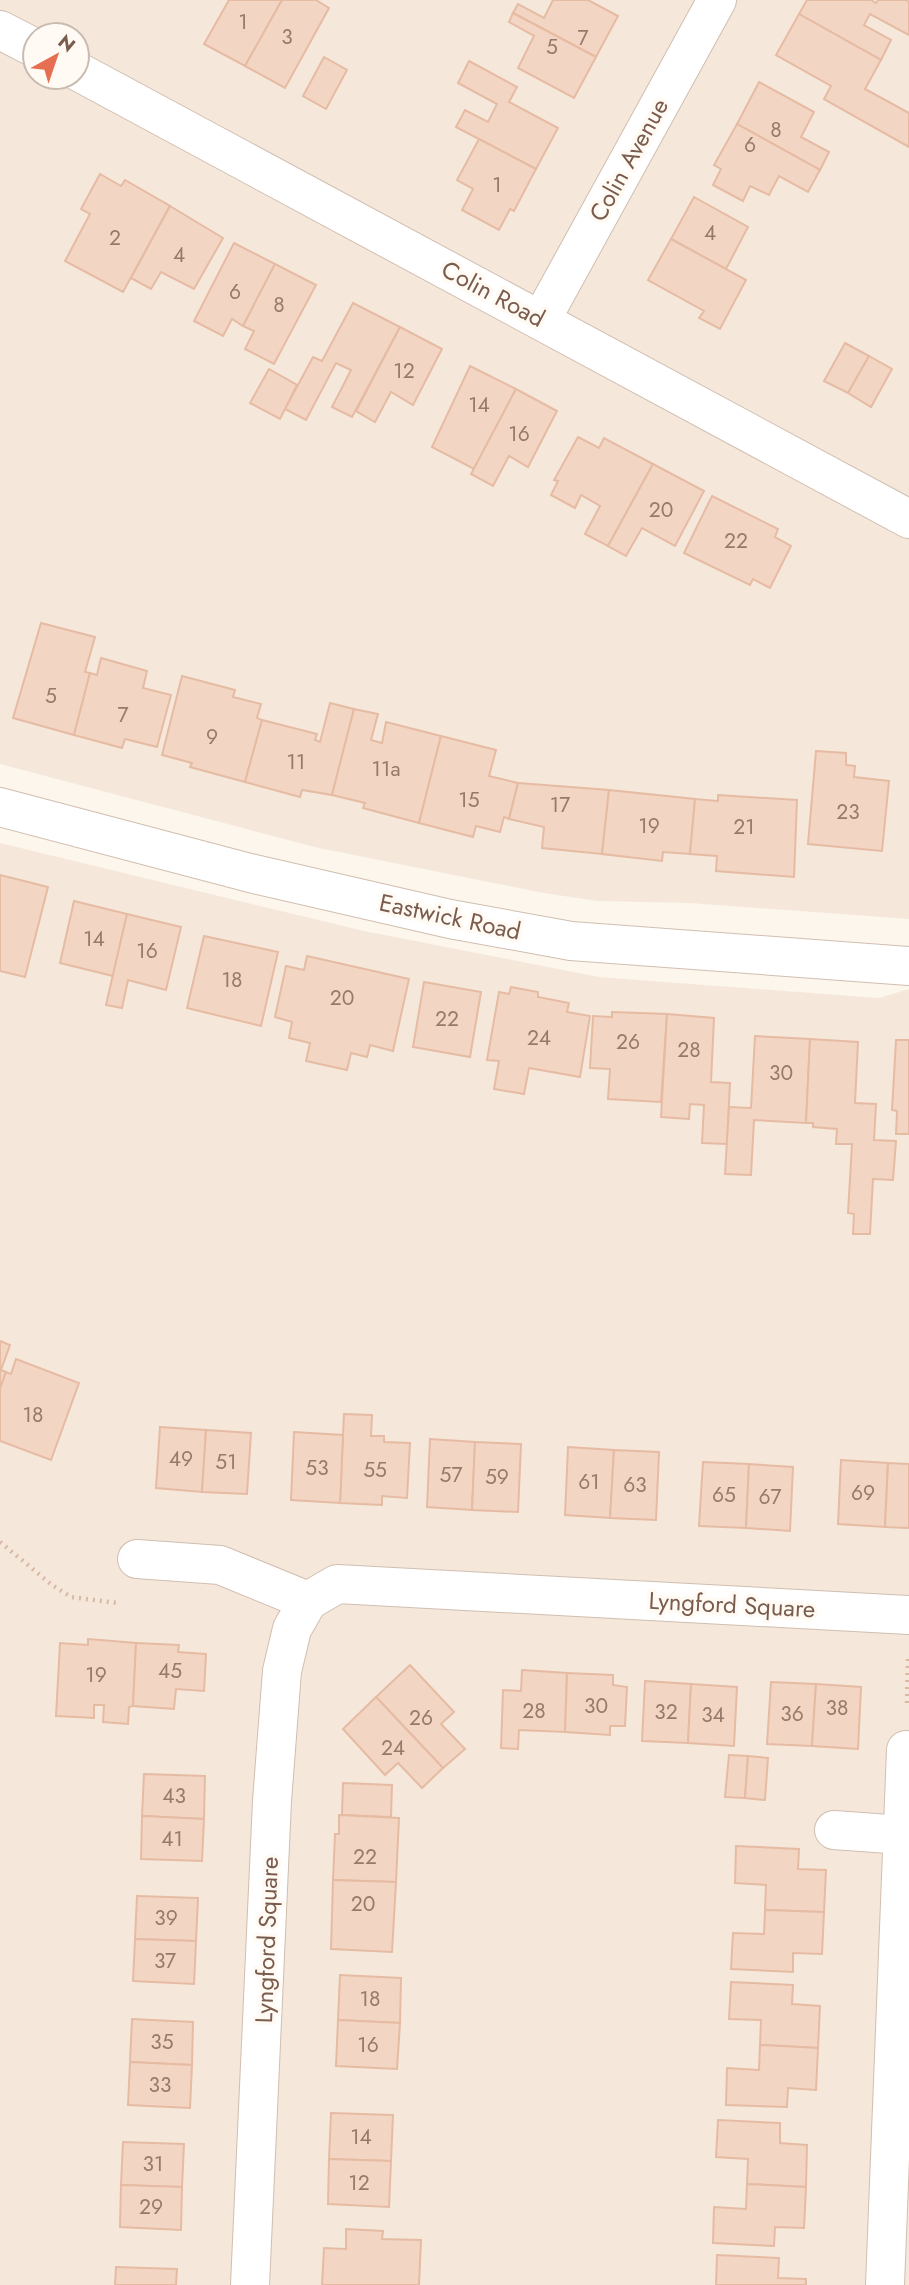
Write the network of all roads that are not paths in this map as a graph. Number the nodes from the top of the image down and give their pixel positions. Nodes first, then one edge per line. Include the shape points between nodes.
1 (717, 0) edge
2 (0, 30) edge
3 (21, 41) edge
4 (91, 79) edge
5 (541, 320) junction
6 (909, 519) edge
7 (0, 807) edge
8 (909, 966) edge
9 (144, 1559) road end
10 (308, 1601) junction
11 (909, 1615) edge
12 (906, 1750) dead end
13 (835, 1830) dead end
14 (903, 1835) junction
15 (250, 2285) edge
16 (885, 2285) edge

1 - 5 street, Colin Avenue
2 - 3 street
4 - 5 street, Colin Road
5 - 6 street, Colin Road
7 - 8 street, Eastwick Road via 250,873 450,919 571,941
9 - 10 street via 220,1565
10 - 11 street, Lyngford Square via 337,1584
10 - 15 street, Lyngford Square via 292,1629 282,1671
12 - 14 street
13 - 14 street
14 - 16 street

